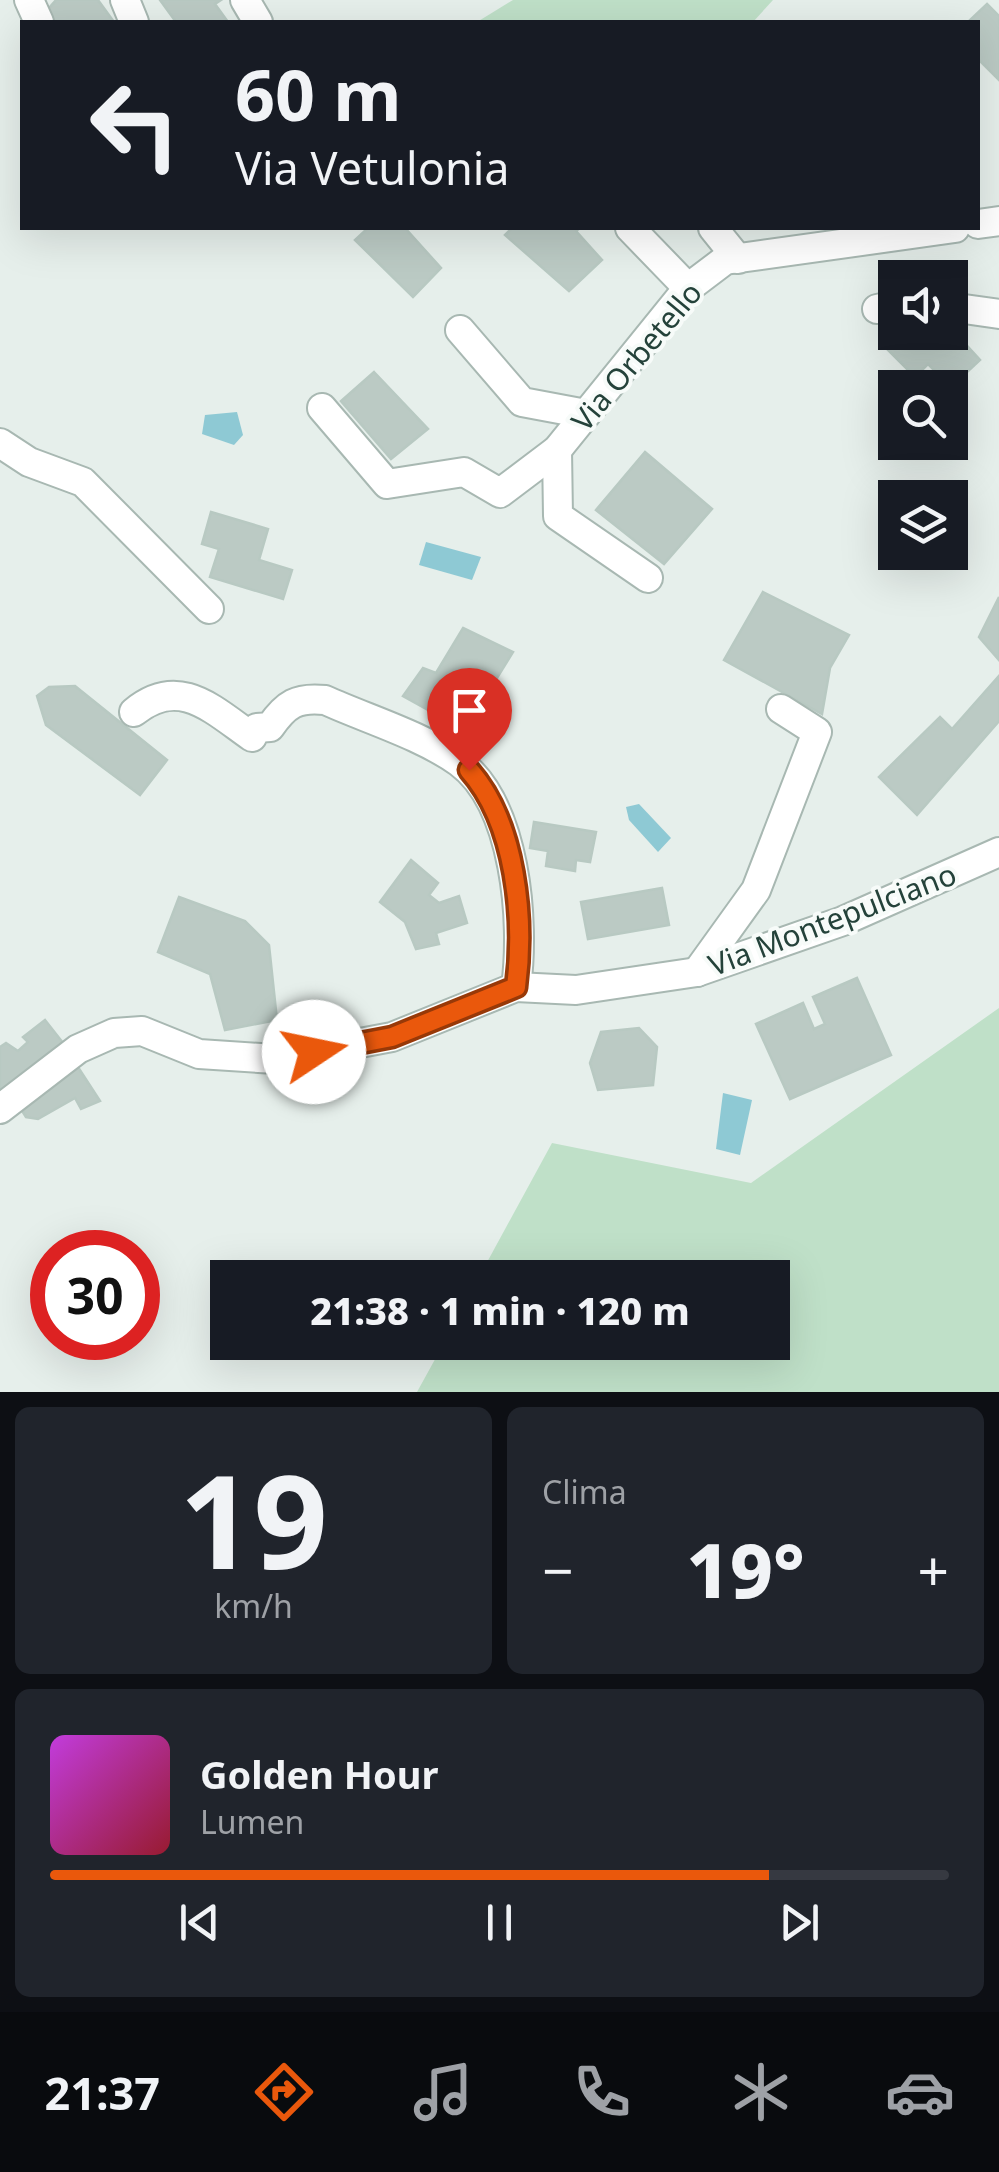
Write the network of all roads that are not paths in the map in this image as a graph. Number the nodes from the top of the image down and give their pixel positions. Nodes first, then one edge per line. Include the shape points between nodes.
1 (632, 230) edge
2 (715, 230) edge
3 (941, 230) edge
4 (738, 259) junction
5 (688, 288) junction
6 (968, 310) edge
7 (999, 314) edge
8 (460, 330) dead end
9 (322, 408) dead end
10 (586, 414) junction
11 (0, 444) edge
12 (557, 450) junction
13 (648, 578) dead end
14 (209, 609) dead end
15 (781, 709) dead end
16 (134, 712) dead end
17 (999, 852) edge
18 (697, 972) junction
19 (516, 987) junction
20 (0, 1109) edge

1 - 5 street
2 - 4 street
3 - 4 street, Via Orbetello
4 - 5 street, Via Orbetello via 725,260
5 - 10 street, Via Orbetello
6 - 7 street
8 - 10 street via 522,402
9 - 12 street, Via Orbetello via 387,484 464,472 500,493
10 - 12 street, Via Orbetello
11 - 14 street via 83,482
12 - 13 street via 558,516
15 - 18 street via 818,732 756,890
16 - 19 street via 154,695 182,695 252,737 270,727 284,706 304,698 325,700 454,759 485,788 516,878
17 - 18 street, Via Montepulciano via 843,921
18 - 19 street, Via Montepulciano via 576,990
19 - 20 street, Via Montepulciano via 392,1037 275,1059 199,1054 142,1031 114,1034 78,1049

